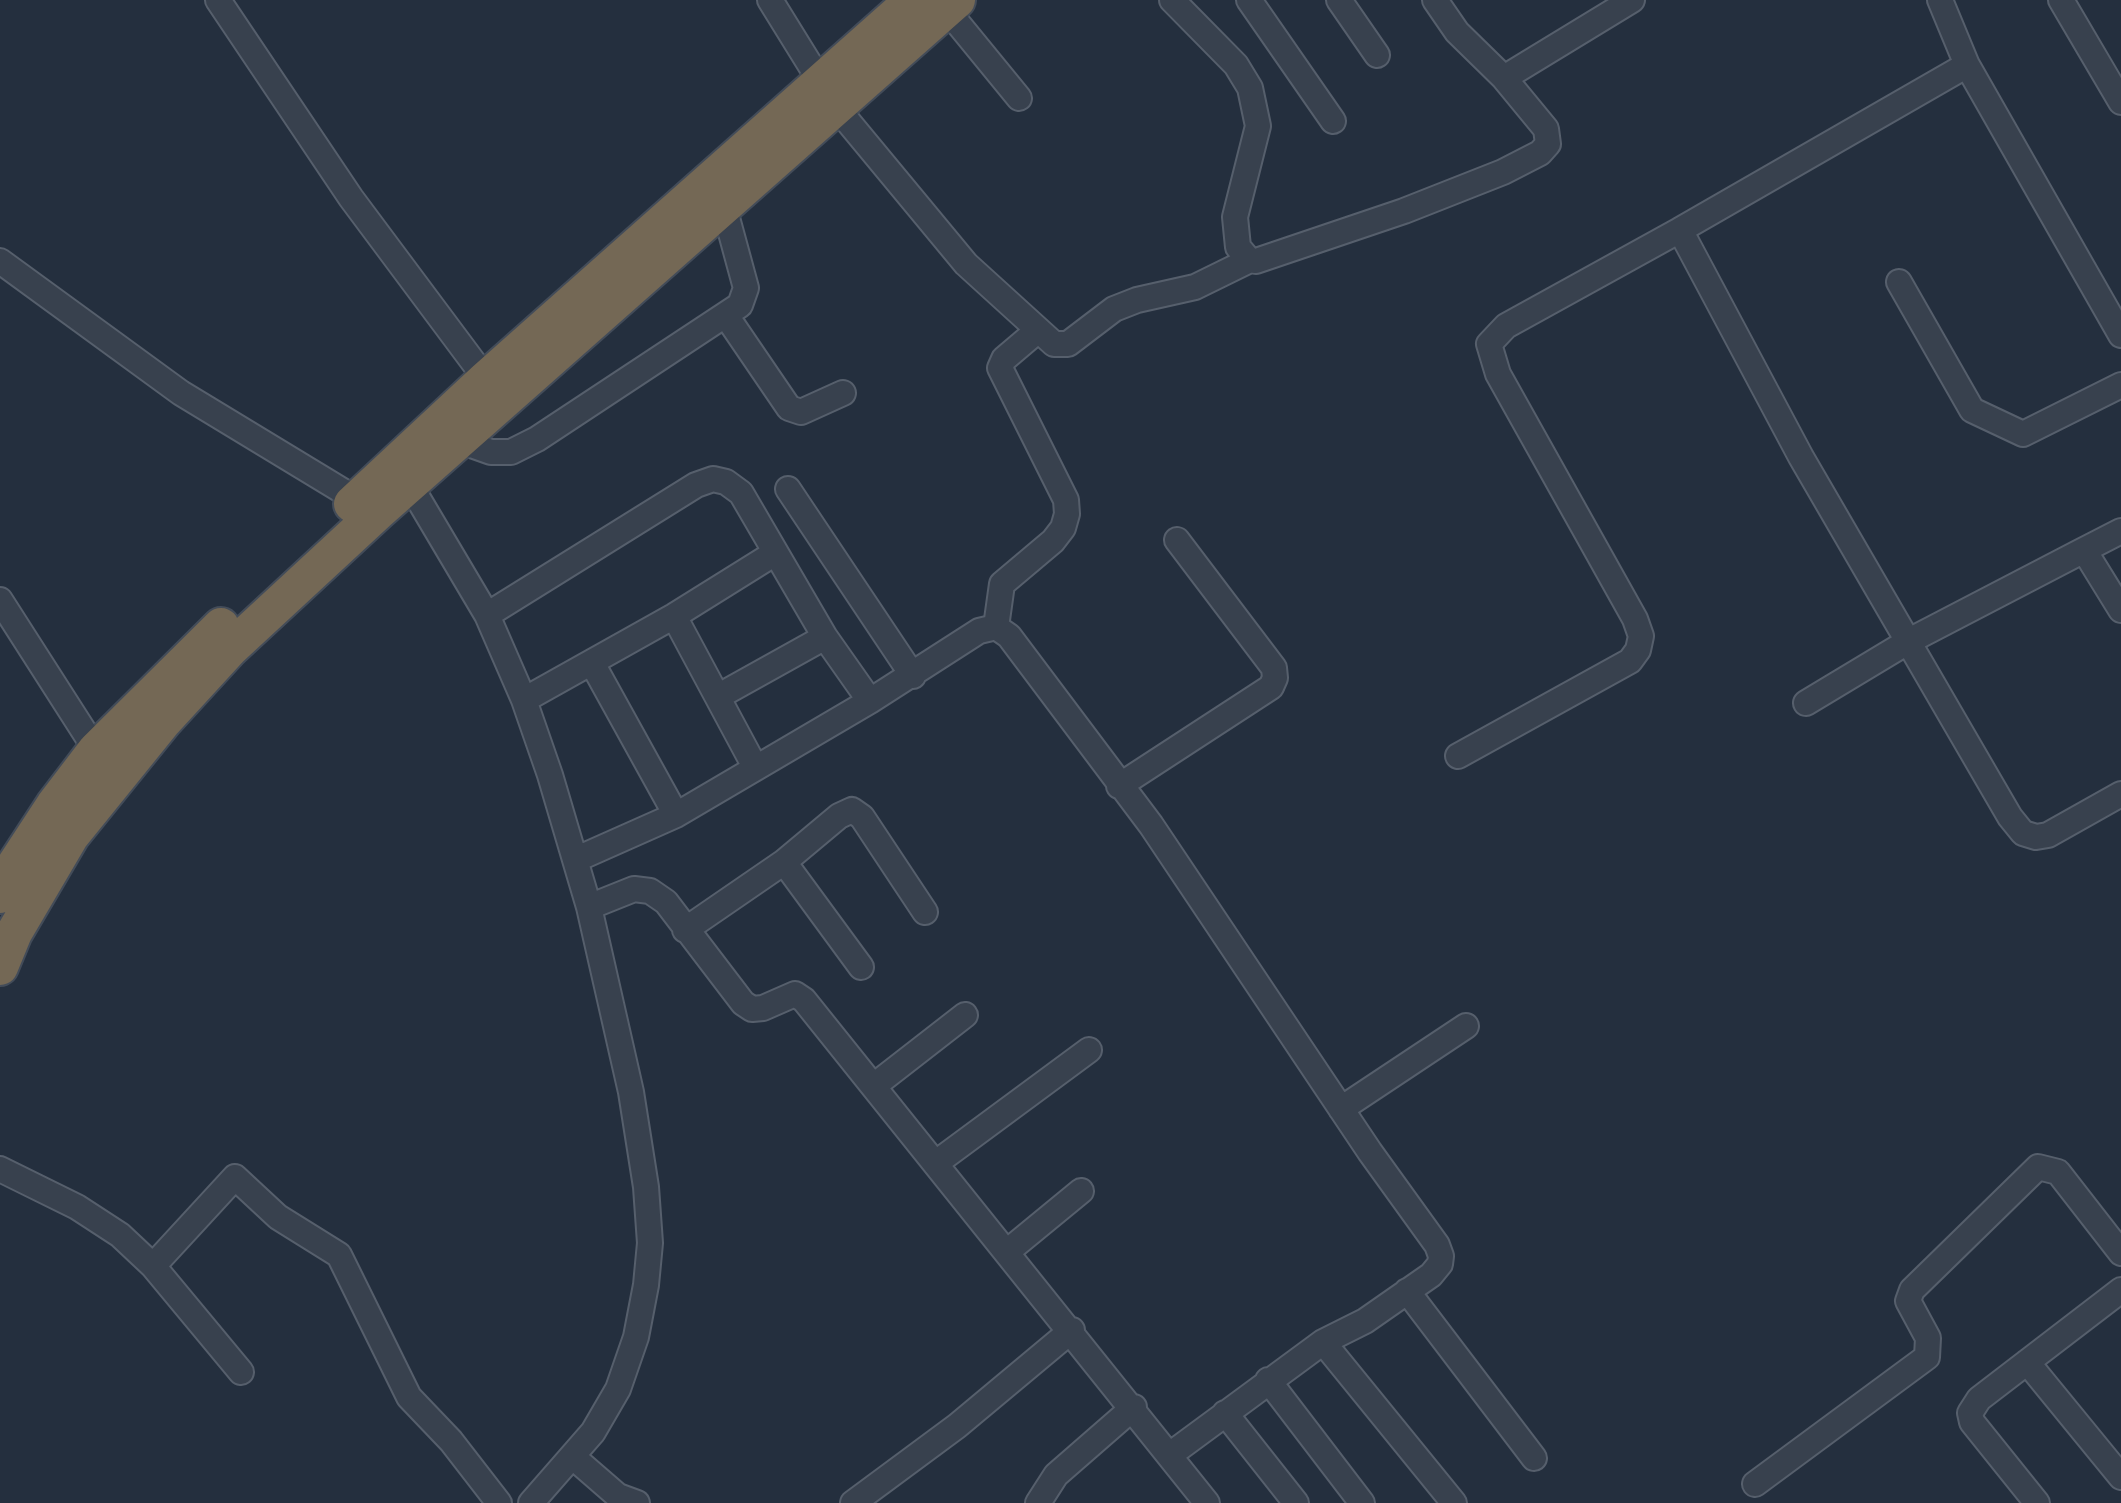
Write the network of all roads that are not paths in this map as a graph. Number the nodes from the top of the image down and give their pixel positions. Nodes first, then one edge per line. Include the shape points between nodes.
1 (218, 0) edge
2 (770, 0) edge
3 (1172, 0) edge
4 (1249, 0) edge
5 (1339, 0) edge
6 (1435, 0) edge
7 (1632, 0) edge
8 (1940, 0) edge
9 (2061, 0) edge
10 (939, 3) edge
11 (1377, 55) dead end
12 (1967, 65) junction
13 (1504, 78) junction
14 (829, 96) junction
15 (1019, 98) dead end
16 (2121, 102) edge
17 (1333, 121) dead end
18 (724, 207) junction
19 (1680, 230) junction
20 (1250, 260) junction
21 (0, 261) edge
22 (1899, 282) dead end
23 (727, 317) junction
24 (1037, 331) junction
25 (2121, 335) edge
26 (486, 379) junction
27 (2121, 385) edge
28 (843, 393) dead end
29 (460, 441) junction
30 (410, 485) junction
31 (788, 489) dead end
32 (368, 506) junction
33 (2121, 531) edge
34 (1177, 540) dead end
35 (2084, 550) junction
36 (775, 553) junction
37 (0, 600) edge
38 (2121, 610) edge
39 (487, 615) junction
40 (674, 616) junction
41 (996, 627) junction
42 (825, 637) junction
43 (1909, 641) junction
44 (592, 663) junction
45 (913, 676) junction
46 (719, 696) junction
47 (524, 700) junction
48 (870, 701) junction
49 (1806, 703) dead end
50 (96, 750) junction
51 (1458, 756) dead end
52 (755, 767) junction
53 (1119, 786) junction
54 (2121, 794) edge
55 (676, 815) junction
56 (577, 859) junction
57 (784, 862) junction
58 (0, 895) edge
59 (589, 907) junction
60 (925, 912) dead end
61 (685, 930) junction
62 (0, 967) edge
63 (861, 967) dead end
64 (965, 1015) dead end
65 (1466, 1026) dead end
66 (1089, 1050) dead end
67 (875, 1085) junction
68 (1341, 1109) junction
69 (936, 1163) junction
70 (0, 1169) edge
71 (1081, 1191) dead end
72 (1008, 1251) junction
73 (2121, 1253) edge
74 (153, 1266) junction
75 (1407, 1291) junction
76 (2117, 1300) edge
77 (1072, 1330) junction
78 (1323, 1342) junction
79 (2027, 1362) junction
80 (241, 1372) dead end
81 (1268, 1380) junction
82 (1134, 1407) junction
83 (1225, 1413) junction
84 (1171, 1454) junction
85 (573, 1457) junction
86 (1534, 1458) dead end
87 (2121, 1477) edge
88 (1755, 1484) dead end
89 (626, 1501) edge
90 (499, 1503) edge
91 (531, 1503) edge
92 (853, 1503) edge
93 (1038, 1503) edge
94 (1207, 1503) edge
95 (1296, 1503) edge
96 (1362, 1503) edge
97 (1454, 1503) edge
98 (2037, 1503) edge

1 - 26 street via 351,198
2 - 14 street
3 - 20 street via 1236,65 1257,109 1258,126 1235,217 1238,247
4 - 17 street
5 - 11 street
6 - 13 street via 1457,32
7 - 13 street
8 - 12 street
9 - 16 street
10 - 14 highway
10 - 15 street
12 - 19 street
12 - 25 street
13 - 20 street via 1546,129 1548,144 1540,153 1404,211
14 - 18 highway
14 - 24 street via 966,264
14 - 26 highway
18 - 23 street via 746,288 740,305
18 - 29 highway
19 - 43 street via 1801,457
19 - 51 street via 1506,326 1489,344 1498,374 1641,636 1630,661
20 - 24 street via 1195,287 1114,309 1068,344 1054,344
21 - 32 street via 181,393
22 - 27 street via 1972,410 2023,434
23 - 28 street via 789,408 801,412
23 - 29 street via 511,452 491,452
24 - 41 street via 1000,368 1066,500 1067,514 1053,541 1002,584
26 - 32 highway
29 - 30 highway
30 - 32 highway
30 - 39 street
31 - 45 street
32 - 50 highway via 238,609
32 - 62 highway via 230,649 115,780 37,890
33 - 35 street
34 - 53 street via 1274,668 1275,678 1271,687
35 - 38 street
35 - 43 street
36 - 39 street via 741,493 713,479
36 - 40 street
36 - 42 street
37 - 50 street
39 - 47 street
40 - 44 street
40 - 46 street
41 - 45 street via 979,631
41 - 53 street via 1009,636
42 - 46 street
42 - 48 street
43 - 49 street
43 - 54 street via 2023,833 2048,835
44 - 47 street
44 - 55 street
45 - 48 street
46 - 52 street
47 - 56 street
48 - 52 street
50 - 58 highway via 54,805
52 - 55 street
53 - 68 street via 1151,825
55 - 56 street
56 - 59 street
57 - 60 street via 852,810 862,817
57 - 61 street
57 - 63 street
59 - 61 street via 641,889 666,902
59 - 85 street via 631,1092 650,1243 636,1337 618,1389
61 - 67 street via 752,1009 795,994 804,1000
64 - 67 street
65 - 68 street
66 - 69 street
67 - 69 street
68 - 75 street via 1441,1256 1436,1270
69 - 72 street
70 - 74 street via 77,1207 120,1235
71 - 72 street
72 - 77 street
73 - 88 street via 2058,1172 2038,1167 1912,1290 1908,1301 1928,1338 1927,1357
74 - 80 street
74 - 90 street via 235,1177 278,1217 339,1255 409,1397
75 - 78 street
75 - 86 street
76 - 79 street
77 - 82 street
77 - 92 street via 957,1426
78 - 81 street
78 - 97 street
79 - 87 street
79 - 98 street via 1979,1399 1970,1413
81 - 83 street
81 - 96 street
82 - 84 street
82 - 93 street via 1056,1475
83 - 84 street
83 - 95 street
84 - 94 street
85 - 89 street
85 - 91 street

